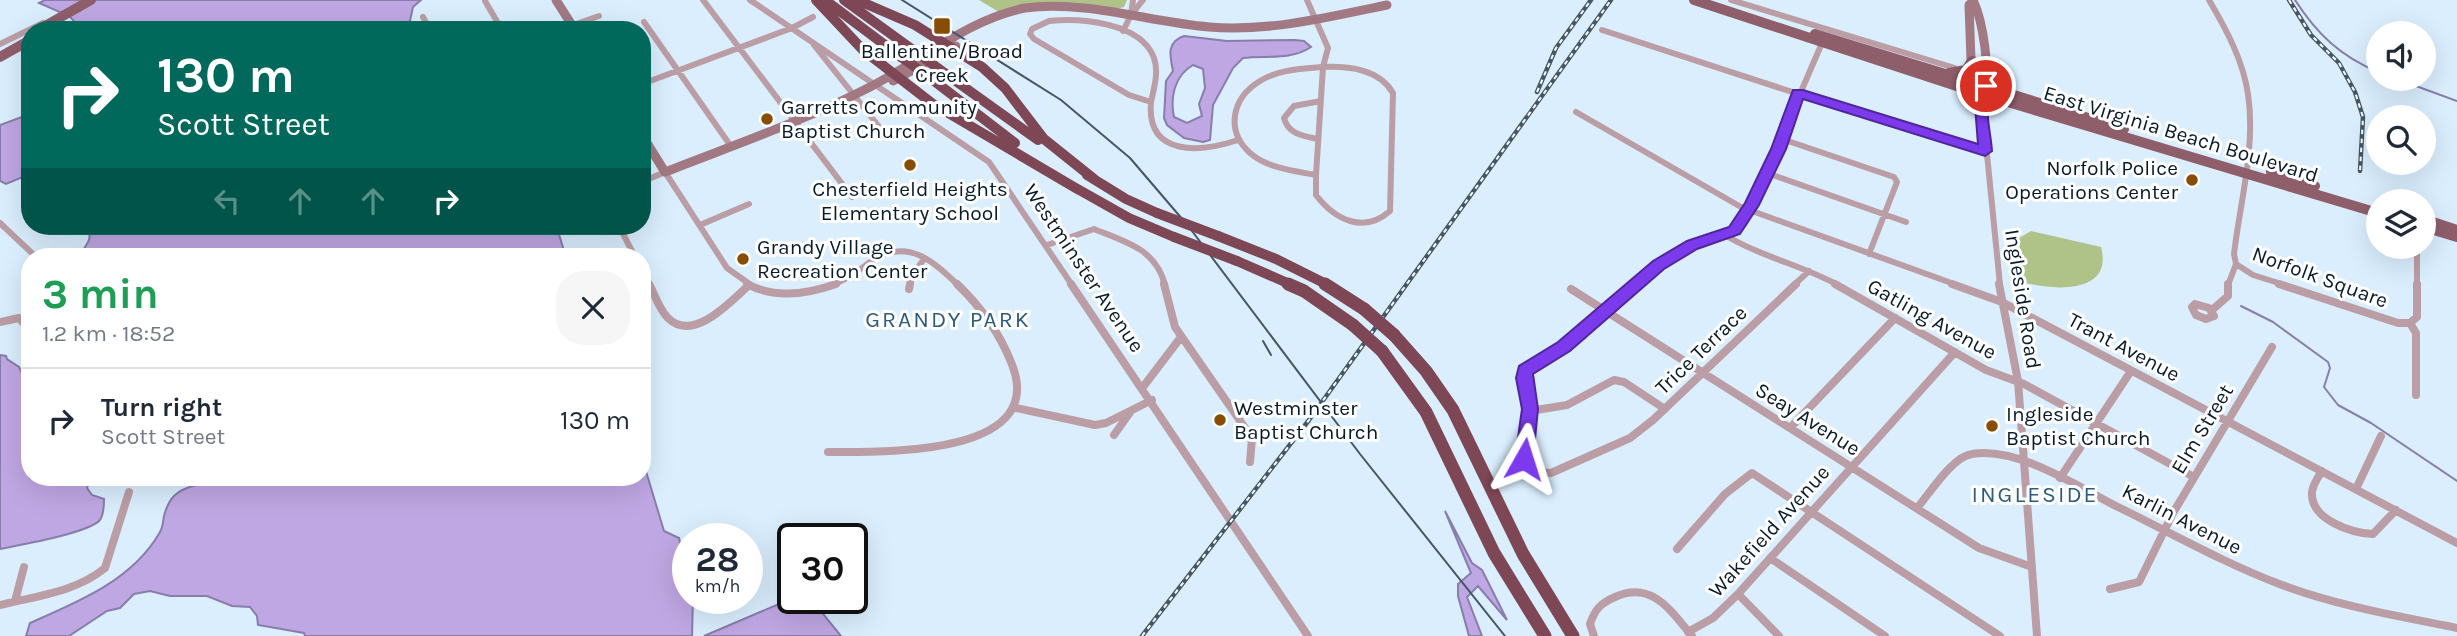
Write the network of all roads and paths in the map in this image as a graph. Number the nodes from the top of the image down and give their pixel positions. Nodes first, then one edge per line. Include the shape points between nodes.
1 (92, 0) edge
2 (101, 0) edge
3 (555, 0) edge
4 (703, 0) edge
5 (750, 0) edge
6 (816, 0) edge
7 (825, 0) edge
8 (844, 0) edge
9 (857, 0) edge
10 (1133, 0) edge
11 (1143, 0) edge
12 (1307, 0) edge
13 (1694, 0) edge
14 (1713, 0) edge
15 (1731, 0) edge
16 (1972, 0) edge
17 (2208, 0) edge
18 (485, 1) edge
19 (1391, 2) edge
20 (599, 16) dead end
21 (423, 17) dead end
22 (813, 17) dead end
23 (1130, 17) junction
24 (55, 21) edge
25 (57, 21) edge
26 (425, 21) edge
27 (497, 21) edge
28 (569, 21) edge
29 (587, 21) edge
30 (1317, 22) junction
31 (792, 28) junction
32 (1602, 30) dead end
33 (1123, 31) junction
34 (651, 32) edge
35 (1812, 33) junction
36 (21, 36) edge
37 (1835, 36) junction
38 (21, 39) edge
39 (812, 41) junction
40 (1822, 43) junction
41 (0, 44) edge
42 (21, 45) edge
43 (949, 46) junction
44 (738, 48) junction
45 (0, 51) edge
46 (1880, 54) junction
47 (0, 57) edge
48 (1972, 61) junction
49 (1323, 67) junction
50 (1955, 68) dead end
51 (939, 69) joint
52 (678, 71) junction
53 (1943, 73) junction
54 (896, 77) junction
55 (651, 81) edge
56 (878, 86) junction
57 (1981, 88) junction
58 (1798, 93) junction
59 (854, 96) junction
60 (1321, 101) junction
61 (1152, 102) junction
62 (1576, 113) dead end
63 (793, 120) junction
64 (880, 128) dead end
65 (1318, 139) junction
66 (1782, 139) junction
67 (1238, 140) junction
68 (730, 145) junction
69 (651, 149) edge
70 (1985, 151) junction
71 (2244, 168) junction
72 (665, 172) junction
73 (1767, 173) junction
74 (1316, 175) junction
75 (651, 178) edge
76 (1094, 179) junction
77 (1079, 190) junction
78 (852, 197) dead end
79 (2366, 202) edge
80 (748, 204) dead end
81 (2366, 209) edge
82 (1748, 211) junction
83 (1884, 215) junction
84 (1906, 222) dead end
85 (0, 223) edge
86 (2436, 223) edge
87 (700, 225) junction
88 (2457, 230) edge
89 (2436, 231) edge
90 (1725, 235) junction
91 (2457, 237) edge
92 (1047, 245) junction
93 (26, 248) edge
94 (1869, 254) junction
95 (925, 259) junction
96 (2417, 259) edge
97 (2236, 264) junction
98 (1809, 271) junction
99 (651, 286) edge
100 (748, 286) junction
101 (909, 289) dead end
102 (1571, 289) dead end
103 (2002, 302) junction
104 (2212, 310) dead end
105 (1606, 311) junction
106 (1895, 318) junction
107 (21, 319) edge
108 (0, 323) edge
109 (2410, 323) junction
110 (1181, 337) junction
111 (2272, 347) dead end
112 (1955, 352) junction
113 (2131, 370) junction
114 (1703, 373) junction
115 (2018, 381) junction
116 (1143, 387) junction
117 (2416, 395) dead end
118 (1152, 400) junction
119 (1016, 408) junction
120 (1665, 409) junction
121 (1131, 410) junction
122 (1530, 411) junction
123 (2227, 421) junction
124 (2096, 423) junction
125 (1790, 428) junction
126 (1114, 435) dead end
127 (2381, 436) dead end
128 (828, 452) dead end
129 (1250, 462) dead end
130 (2024, 462) junction
131 (1851, 467) junction
132 (2322, 471) junction
133 (2194, 477) junction
134 (2060, 478) junction
135 (2356, 489) junction
136 (129, 492) dead end
137 (1917, 508) junction
138 (2396, 510) junction
139 (1811, 512) junction
140 (2164, 530) junction
141 (2457, 543) edge
142 (1676, 549) dead end
143 (1770, 558) junction
144 (24, 567) dead end
145 (2032, 568) junction
146 (2110, 589) dead end
147 (1738, 594) junction
148 (15, 601) junction
149 (0, 604) edge
150 (2457, 628) edge
151 (1690, 634) edge
152 (1308, 636) edge
153 (1545, 636) edge
154 (1573, 636) edge
155 (1594, 636) edge
156 (1779, 636) edge
157 (1885, 636) edge
158 (2000, 636) edge
159 (2037, 636) edge

1 - 24 main road
2 - 25 main road
3 - 28 street
4 - 44 street
5 - 31 street, Westminster Avenue
6 - 54 highway
7 - 77 highway, bridge
8 - 51 highway, bridge
9 - 43 highway via 915,25
10 - 23 street
11 - 23 street
12 - 30 street
13 - 40 main road, East Virginia Beach Boulevard
14 - 35 main road, East Virginia Beach Boulevard
15 - 37 street, East Virginia Beach Boulevard
16 - 48 street, Ingleside Road
16 - 57 street, Ingleside Road via 1977,7
17 - 71 street, Norfolk Square via 2238,56 2248,92
18 - 27 street
19 - 30 street via 1367,16
20 - 29 street
21 - 26 street
22 - 31 street
23 - 30 street via 1230,33
23 - 33 street
23 - 43 street via 1072,10 1037,12 996,22
30 - 49 street via 1328,48
31 - 39 street, Westminster Avenue
31 - 44 street
32 - 58 street
33 - 61 street via 1145,44 1155,60
33 - 61 street via 1067,21 1040,24 1030,34 1129,96
34 - 52 street
35 - 37 main road, East Virginia Beach Boulevard
35 - 40 main road
36 - 41 street
37 - 46 main road, East Virginia Beach Boulevard
37 - 50 street, East Virginia Beach Boulevard
38 - 45 main road
39 - 56 street, Westminster Avenue
39 - 59 street
40 - 46 main road
40 - 57 main road, East Virginia Beach Boulevard
40 - 58 street
42 - 47 main road
43 - 54 street
43 - 76 highway via 989,71 1044,139
44 - 52 street
44 - 63 street
46 - 53 main road, East Virginia Beach Boulevard
48 - 53 main road via 1966,70
48 - 57 street, Ingleside Road
49 - 60 street
49 - 67 street via 1284,70 1245,90 1232,113
49 - 74 street via 1371,72 1384,79 1393,93 1392,207 1377,221 1356,223 1337,217 1318,199
51 - 76 highway
52 - 55 street
52 - 68 street
53 - 57 main road, East Virginia Beach Boulevard
54 - 56 street
54 - 77 highway via 945,113
56 - 59 street
56 - 92 street, Westminster Avenue via 989,162
57 - 70 street, Ingleside Road
57 - 71 main road, East Virginia Beach Boulevard
58 - 66 street
58 - 70 street
59 - 63 street
59 - 64 street
60 - 65 street
60 - 65 street via 1295,104 1283,118 1290,132
61 - 67 street via 1155,128 1174,145 1203,150
62 - 82 street, Trant Avenue
63 - 68 street
63 - 78 street
65 - 74 street
66 - 73 street
66 - 83 street via 1895,177
67 - 74 street via 1265,163
68 - 72 street
69 - 72 street
70 - 103 street, Ingleside Road
71 - 79 main road, East Virginia Beach Boulevard
71 - 81 main road, East Virginia Beach Boulevard
71 - 97 street, Norfolk Square
72 - 75 street
72 - 87 street
73 - 82 street
73 - 83 street
76 - 154 highway, bridge via 1157,213 1291,264 1364,309 1394,335 1453,410 1521,554
77 - 153 highway, bridge via 1129,218 1304,291 1382,351 1431,419 1498,562
80 - 87 street
82 - 90 street
82 - 94 street, Trant Avenue
83 - 84 street
83 - 94 street
85 - 93 street
86 - 88 main road
87 - 100 street via 727,268
89 - 91 main road
90 - 98 street, Gatling Avenue via 1748,249
90 - 105 street via 1692,245 1659,265
92 - 110 street via 1090,230 1143,249 1158,266
92 - 116 street, Westminster Avenue
94 - 103 street, Trant Avenue
95 - 100 street via 907,250 890,251 839,283 811,292 780,293
95 - 101 street via 913,274
95 - 119 street via 968,293 993,329 1017,376 1020,394
96 - 109 street, Norfolk Square via 2417,317
97 - 104 street via 2228,280 2228,296
97 - 109 street, Norfolk Square via 2263,279
98 - 106 street, Gatling Avenue
98 - 114 street, Trice Terrace
99 - 100 street via 669,319 693,326 710,318
102 - 105 street, Seay Avenue
103 - 113 street, Trant Avenue
103 - 115 street, Ingleside Road
105 - 114 street, Seay Avenue
105 - 122 street via 1564,347 1525,371
106 - 112 street, Gatling Avenue
106 - 125 street
107 - 108 street
109 - 117 street, Norfolk Square via 2416,333
110 - 116 street
110 - 129 street via 1252,438
111 - 123 street, Elm Street
112 - 115 street, Gatling Avenue via 1992,373
112 - 131 street, Wakefield Avenue
113 - 123 street, Trant Avenue
113 - 124 street
114 - 120 street, Trice Terrace
114 - 125 street, Seay Avenue
115 - 124 street, Gatling Avenue
115 - 130 street, Ingleside Road
116 - 118 street, Westminster Avenue
118 - 121 street
118 - 152 street, Westminster Avenue
119 - 121 street via 1095,425
119 - 128 street via 989,431 935,446 893,453
120 - 122 street via 1614,380 1567,405
120 - 122 street, Trice Terrace via 1611,447 1545,473 1537,472 1524,459
121 - 126 street
123 - 132 street, Trant Avenue
123 - 133 street, Elm Street
124 - 133 street, Gatling Avenue
124 - 134 street
125 - 131 street, Seay Avenue
127 - 135 street
130 - 134 street, Karlin Avenue
130 - 137 street, Karlin Avenue via 1980,453 1964,455
130 - 145 street, Ingleside Road
131 - 137 street, Seay Avenue
131 - 139 street, Wakefield Avenue
132 - 135 street, Trant Avenue
132 - 138 street via 2312,491 2314,502 2338,524 2372,534
133 - 140 street, Elm Street
134 - 140 street, Karlin Avenue
135 - 138 street, Trant Avenue
136 - 148 street via 105,568 98,575
137 - 145 street, Seay Avenue via 1992,555
138 - 141 street, Trant Avenue
139 - 142 street via 1755,475 1746,474
139 - 143 street, Wakefield Avenue
139 - 158 street
140 - 146 street, Elm Street via 2139,582
140 - 150 street, Karlin Avenue via 2303,593
143 - 147 street, Wakefield Avenue
143 - 157 street
144 - 148 street
145 - 159 street, Ingleside Road
147 - 151 street, Wakefield Avenue
147 - 156 street
148 - 149 street
151 - 155 street via 1651,592 1632,589 1592,614

